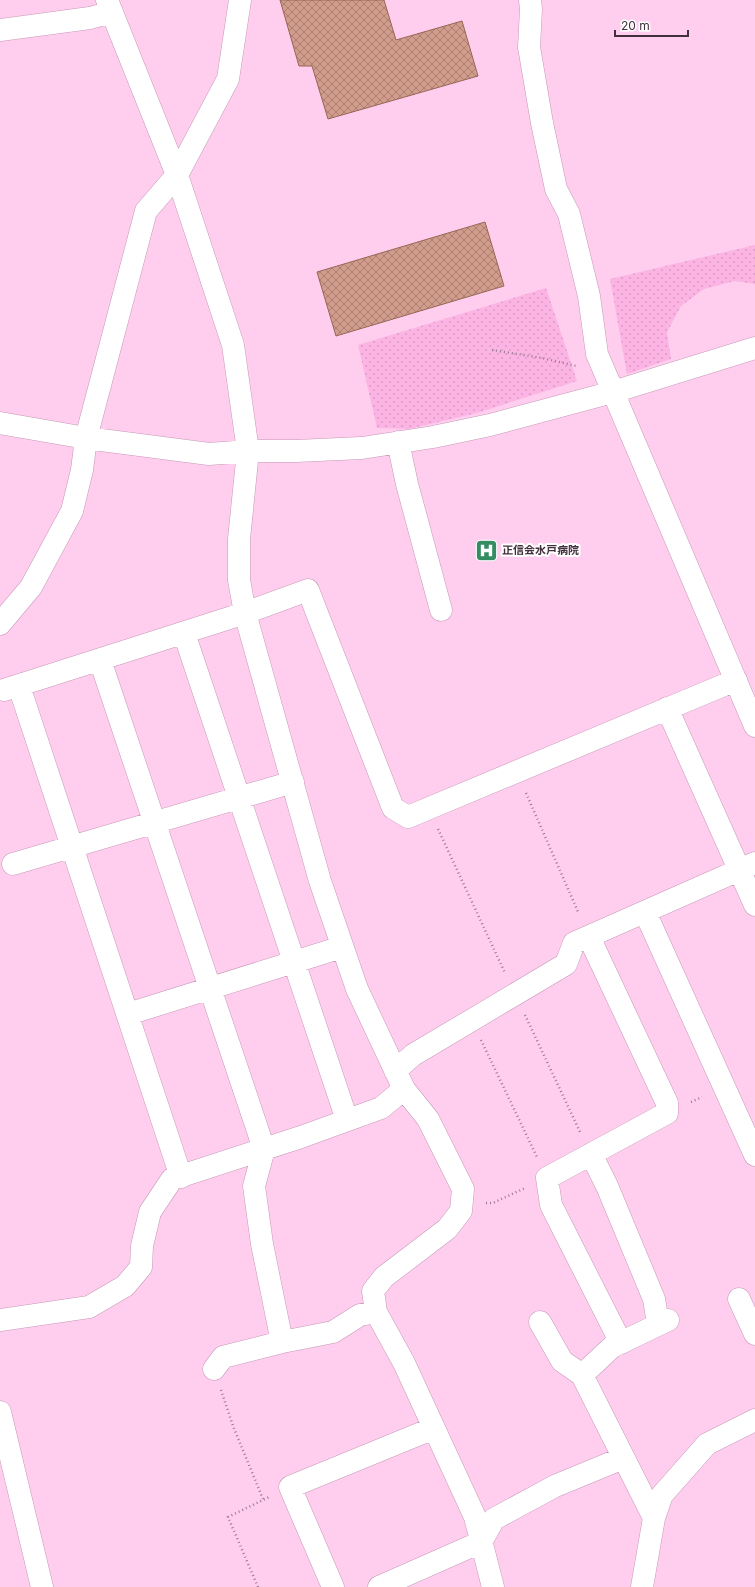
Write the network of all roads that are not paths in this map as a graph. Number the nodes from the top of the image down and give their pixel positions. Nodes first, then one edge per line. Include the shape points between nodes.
1 (240, 0) edge
2 (530, 0) edge
3 (110, 6) edge
4 (0, 30) edge
5 (177, 174) junction
6 (755, 348) edge
7 (613, 392) junction
8 (0, 423) edge
9 (86, 438) junction
10 (398, 442) junction
11 (248, 451) junction
12 (441, 610) dead end
13 (245, 613) junction
14 (0, 624) edge
15 (184, 633) junction
16 (100, 660) junction
17 (736, 680) junction
18 (666, 708) junction
19 (755, 726) edge
20 (293, 782) junction
21 (240, 798) junction
22 (154, 823) junction
23 (73, 848) junction
24 (13, 864) dead end
25 (747, 867) edge
26 (755, 905) edge
27 (645, 912) junction
28 (589, 937) junction
29 (342, 947) junction
30 (294, 961) junction
31 (210, 989) junction
32 (128, 1014) junction
33 (399, 1080) junction
34 (347, 1120) junction
35 (264, 1149) junction
36 (591, 1154) junction
37 (755, 1155) edge
38 (181, 1176) junction
39 (739, 1299) dead end
40 (376, 1312) junction
41 (0, 1320) edge
42 (540, 1322) dead end
43 (755, 1334) edge
44 (282, 1342) junction
45 (620, 1343) junction
46 (214, 1368) road end
47 (582, 1375) junction
48 (0, 1412) edge
49 (755, 1420) edge
50 (434, 1428) junction
51 (624, 1458) junction
52 (654, 1518) junction
53 (482, 1542) junction
54 (42, 1587) edge
55 (333, 1587) edge
56 (379, 1587) edge
57 (493, 1587) edge
58 (642, 1587) edge

1 - 5 street via 228,79
2 - 7 street via 529,46 542,123 556,189 569,214 589,296 597,354
3 - 4 street via 90,18
3 - 5 street
5 - 9 street via 146,212
5 - 11 street via 233,345
6 - 7 street
7 - 10 street via 490,425
7 - 17 street
8 - 9 street
9 - 11 street via 209,454
9 - 14 street via 82,470 72,511 31,587
10 - 11 street via 362,448
10 - 12 street
11 - 13 street via 239,539 239,580
13 - 15 street
13 - 18 street via 308,590 393,808 408,817
13 - 20 street
15 - 16 street
15 - 21 street
16 - 22 street
16 - 23 street via 12,688
17 - 18 street
17 - 19 street
18 - 25 street
20 - 21 street
20 - 29 street via 320,881
21 - 22 street
21 - 30 street
22 - 23 street
22 - 31 street
23 - 24 street
23 - 32 street
25 - 26 street
25 - 27 street
27 - 28 street
27 - 37 street
28 - 33 street via 574,944 566,964 413,1055
28 - 36 street via 668,1103 667,1113
29 - 30 street
29 - 33 street via 357,989
30 - 31 street
30 - 34 street
31 - 32 street
31 - 35 street
32 - 38 street
33 - 34 street via 382,1108
33 - 40 street via 428,1119 463,1189 462,1203 461,1211 447,1229 384,1277 373,1291
34 - 35 street
35 - 38 street
35 - 44 street via 254,1186 262,1244
36 - 45 street via 607,1186 663,1322
36 - 45 street via 547,1178 551,1205
38 - 41 street via 172,1180 150,1212 142,1246 141,1267 125,1286 89,1307
39 - 43 street
40 - 44 street via 360,1315 333,1332
40 - 50 street via 404,1363
42 - 47 street via 562,1360
44 - 46 street via 222,1357
45 - 47 street via 612,1347
47 - 51 street
48 - 54 street
49 - 52 street via 708,1444 662,1495
50 - 53 street via 475,1517
50 - 55 street via 290,1487
51 - 52 street
51 - 53 street via 555,1486 494,1519
52 - 58 street
53 - 56 street
53 - 57 street

